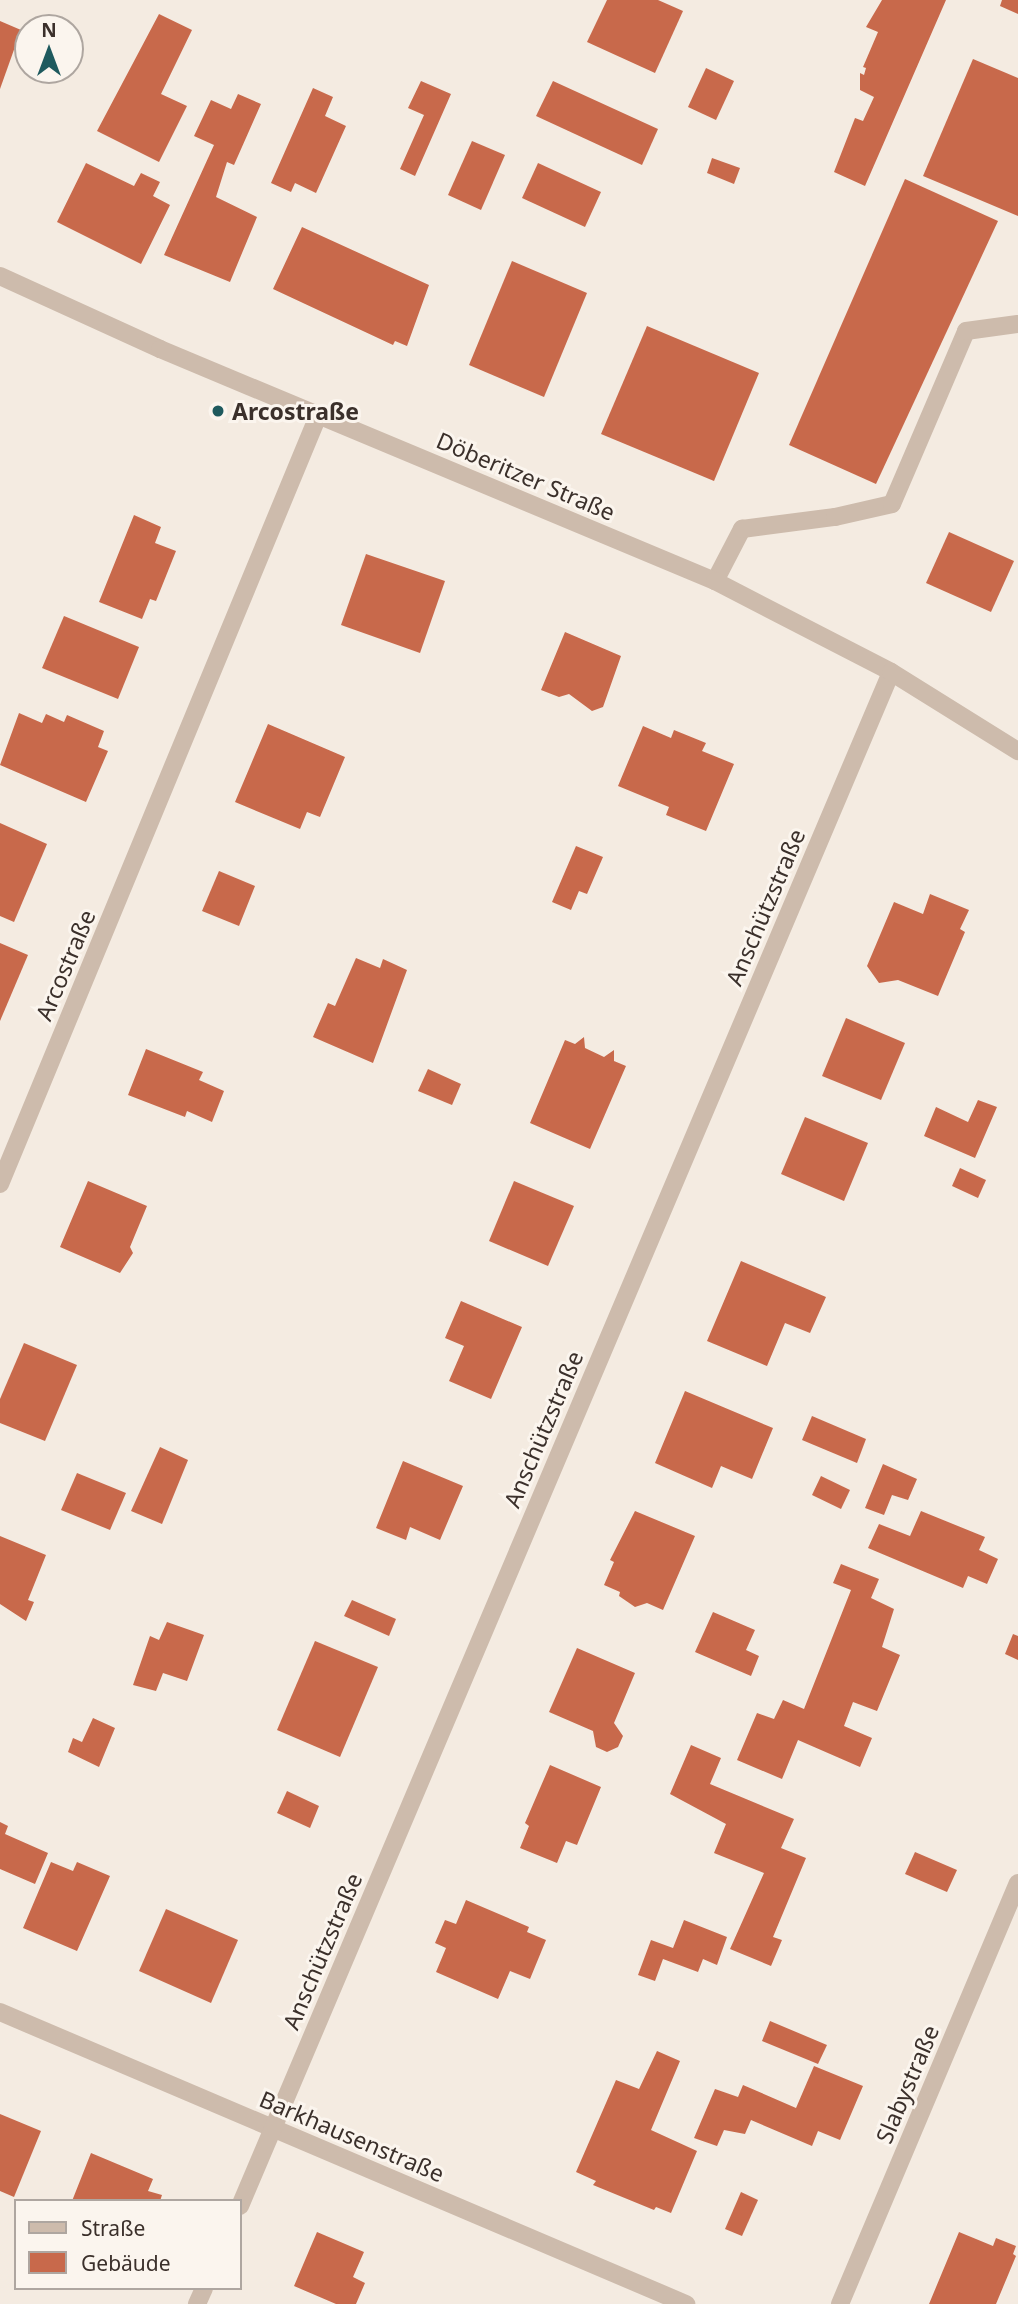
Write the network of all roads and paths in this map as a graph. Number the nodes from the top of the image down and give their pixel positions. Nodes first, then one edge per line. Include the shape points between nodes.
1 (0, 276) edge
2 (1018, 324) edge
3 (318, 416) junction
4 (715, 581) junction
5 (891, 672) junction
6 (1018, 751) edge
7 (0, 1184) edge
8 (1018, 1883) edge
9 (0, 2012) edge
10 (273, 2129) junction
11 (242, 2201) edge
12 (686, 2304) edge
13 (840, 2304) edge

1 - 3 street, Döberitzer Straße
2 - 4 street via 966,331 891,504 835,517 742,529
3 - 4 street, Döberitzer Straße
3 - 7 street, Arcostraße
4 - 5 street, Döberitzer Straße
5 - 6 street, Döberitzer Straße
5 - 10 street, Anschützstraße
8 - 13 street, Slabystraße
9 - 10 street, Barkhausenstraße
10 - 11 street, Anschützstraße
10 - 12 street, Barkhausenstraße

